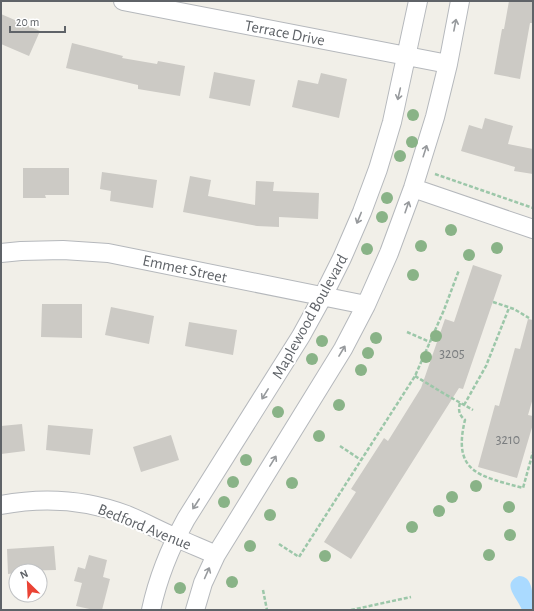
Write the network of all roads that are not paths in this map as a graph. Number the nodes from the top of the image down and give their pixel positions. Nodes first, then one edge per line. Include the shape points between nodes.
1 (123, 1) edge
2 (418, 1) edge
3 (460, 1) edge
4 (407, 56) junction
5 (448, 64) junction
6 (413, 188) junction
7 (533, 229) edge
8 (1, 253) edge
9 (324, 296) junction
10 (366, 305) junction
11 (1, 505) edge
12 (176, 538) junction
13 (216, 555) junction
14 (150, 610) edge
15 (196, 610) edge

1 - 4 street, Terrace Drive
2 - 4 street, Maplewood Boulevard
5 -> 3 street
4 - 5 street, Terrace Drive
4 -> 9 street, Maplewood Boulevard via 378,169 354,231
6 -> 5 street
6 - 7 street
10 -> 6 street
8 - 9 street, Emmet Street via 21,250 63,250 108,253
9 - 10 street, Emmet Street
9 -> 12 street, Maplewood Boulevard
13 -> 10 street via 343,350
11 - 12 street, Bedford Avenue via 48,500 92,505 138,520
12 - 13 street, Bedford Avenue
12 - 14 street, Maplewood Boulevard via 161,572
15 -> 13 street via 203,582

